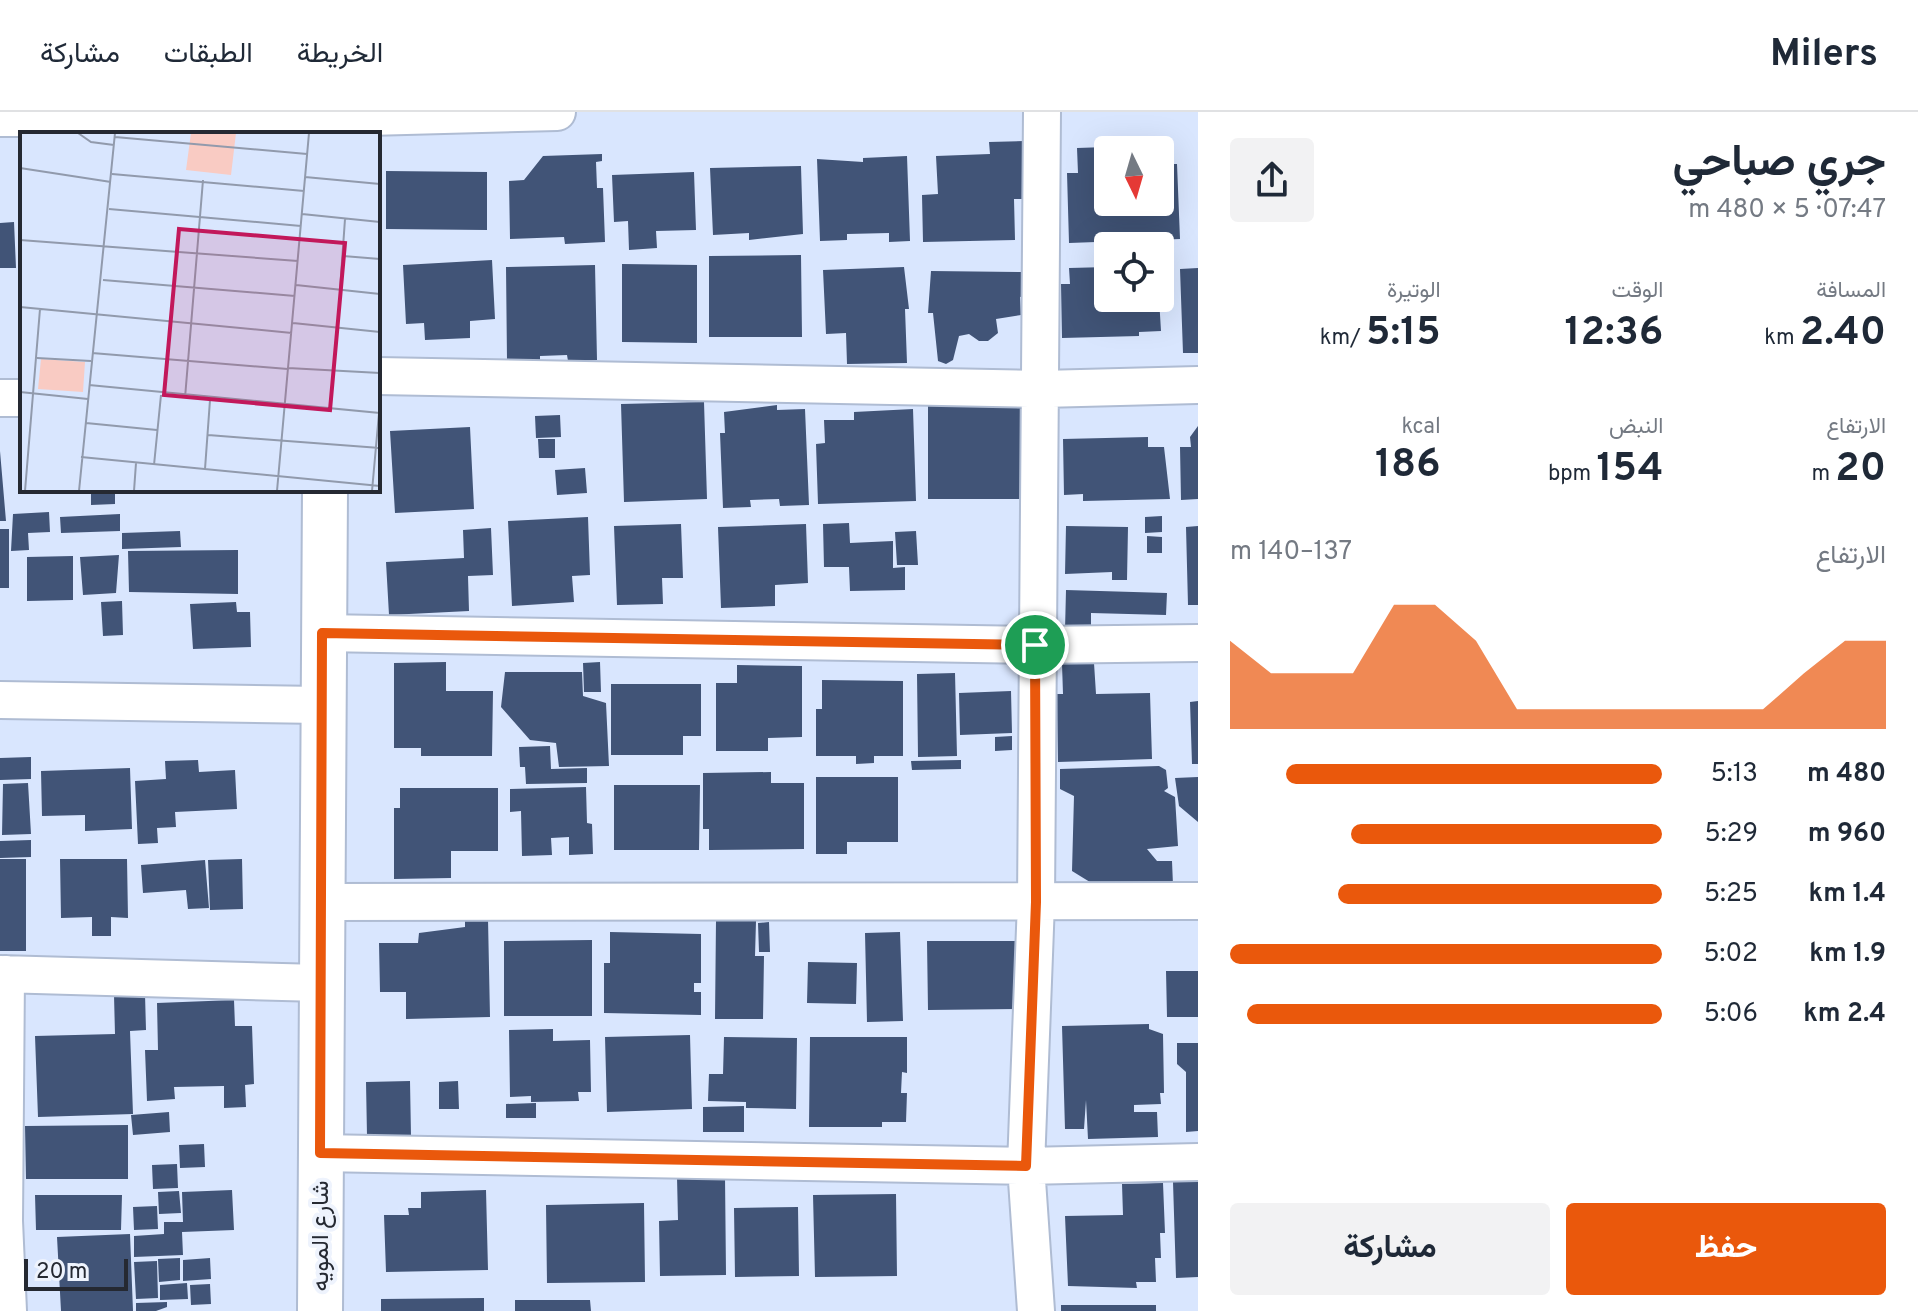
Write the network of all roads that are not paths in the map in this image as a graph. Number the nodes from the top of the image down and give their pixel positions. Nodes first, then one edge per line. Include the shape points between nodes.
1 (557, 112) edge
2 (1042, 112) edge
3 (0, 118) edge
4 (331, 121) edge
5 (380, 376) edge
6 (1198, 385) edge
7 (1042, 389) junction
8 (325, 492) edge
9 (322, 633) junction
10 (1198, 643) edge
11 (1035, 645) junction
12 (0, 700) edge
13 (321, 705) junction
14 (1198, 901) edge
15 (321, 902) junction
16 (1036, 902) junction
17 (3, 974) edge
18 (320, 983) junction
19 (320, 1153) junction
20 (1198, 1162) edge
21 (1026, 1166) junction
22 (2, 1221) edge
23 (8, 1311) edge
24 (320, 1311) edge
25 (1036, 1311) edge

1 - 4 street
2 - 7 street
3 - 4 street
5 - 7 street
6 - 7 street
7 - 11 street
8 - 9 street, شارع المويه
9 - 11 street
9 - 13 street, شارع المويه
10 - 11 street
11 - 16 street
12 - 13 street
13 - 15 street, شارع المويه
14 - 16 street
15 - 16 street
15 - 18 street, شارع المويه
16 - 21 street
17 - 18 street
17 - 22 street
18 - 19 street, شارع المويه
19 - 21 street
19 - 24 street, شارع المويه
20 - 21 street
21 - 25 street
22 - 23 street

